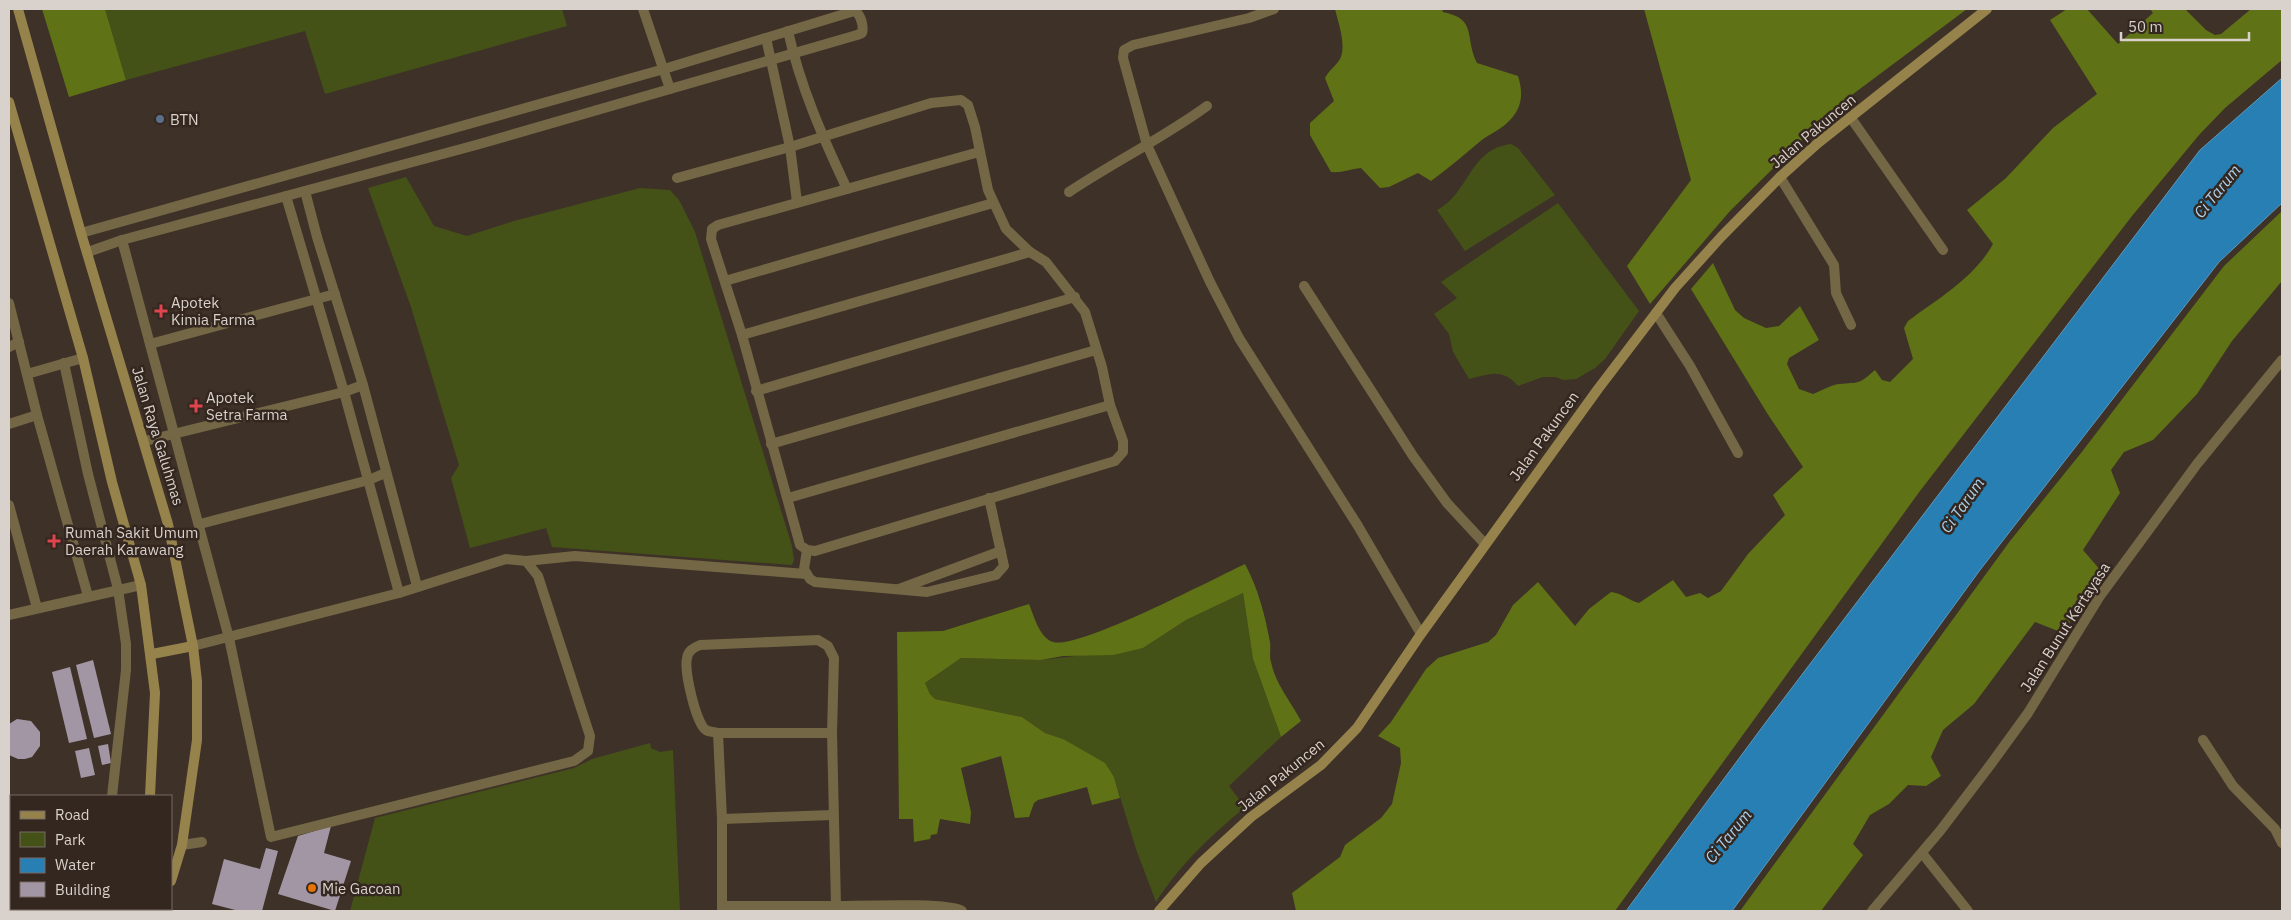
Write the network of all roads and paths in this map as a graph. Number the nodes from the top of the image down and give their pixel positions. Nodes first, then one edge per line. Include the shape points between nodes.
1 (18, 9) edge
2 (644, 9) edge
3 (1274, 9) edge
4 (1986, 9) edge
5 (788, 31) junction
6 (766, 38) junction
7 (792, 53) junction
8 (771, 59) junction
9 (664, 69) junction
10 (670, 89) junction
11 (9, 102) edge
12 (1207, 106) dead end
13 (1851, 118) junction
14 (823, 137) junction
15 (1147, 145) junction
16 (790, 147) junction
17 (979, 152) junction
18 (1780, 177) junction
19 (677, 178) dead end
20 (847, 188) junction
21 (305, 191) junction
22 (1069, 192) dead end
23 (286, 196) junction
24 (798, 202) junction
25 (992, 203) junction
26 (81, 233) junction
27 (122, 240) junction
28 (1943, 250) dead end
29 (88, 252) junction
30 (1030, 252) junction
31 (725, 281) junction
32 (1304, 286) dead end
33 (335, 294) junction
34 (1075, 297) junction
35 (317, 300) junction
36 (9, 303) edge
37 (1656, 313) junction
38 (1851, 325) dead end
39 (742, 335) junction
40 (14, 344) edge
41 (150, 344) junction
42 (1096, 350) junction
43 (83, 358) junction
44 (2282, 360) edge
45 (64, 363) junction
46 (26, 374) junction
47 (363, 385) junction
48 (756, 391) junction
49 (344, 392) junction
50 (1110, 405) junction
51 (37, 415) junction
52 (9, 424) edge
53 (173, 434) junction
54 (145, 441) junction
55 (771, 444) junction
56 (1738, 453) dead end
57 (385, 474) junction
58 (369, 480) junction
59 (788, 498) junction
60 (989, 498) junction
61 (9, 505) edge
62 (200, 524) junction
63 (1485, 544) junction
64 (807, 550) junction
65 (1001, 551) junction
66 (526, 561) junction
67 (806, 574) junction
68 (141, 585) junction
69 (417, 586) junction
70 (118, 589) junction
71 (898, 589) junction
72 (399, 593) junction
73 (88, 596) junction
74 (37, 608) junction
75 (9, 615) edge
76 (1421, 634) junction
77 (229, 638) junction
78 (193, 646) junction
79 (152, 654) junction
80 (718, 733) junction
81 (832, 733) junction
82 (2203, 740) dead end
83 (112, 795) edge
84 (150, 795) edge
85 (833, 815) junction
86 (722, 818) junction
87 (202, 842) dead end
88 (2282, 843) edge
89 (182, 845) junction
90 (1922, 853) junction
91 (172, 878) edge
92 (836, 906) junction
93 (722, 908) edge
94 (962, 911) edge
95 (1160, 911) edge
96 (1872, 911) edge
97 (1968, 911) edge

1 - 26 main road, Jalan Raya Galuhmas
2 - 9 street
3 - 15 street via 1124,50 1123,58
4 - 13 main road, Jalan Pakuncen
5 - 6 street
5 - 7 street
5 - 7 street via 855,11 863,29 857,35
6 - 8 street
6 - 9 street
7 - 8 street
7 - 14 street
8 - 10 street
8 - 16 street
9 - 10 street
9 - 26 street
10 - 21 street
11 - 43 main road
12 - 15 street
13 - 18 main road, Jalan Pakuncen via 1818,142
13 - 28 street
14 - 16 street
14 - 17 street via 931,103 961,100 968,105
14 - 20 street
15 - 22 street
15 - 76 street via 1239,338 1358,526
16 - 19 street
16 - 24 street
17 - 20 street
17 - 25 street
18 - 37 main road, Jalan Pakuncen
18 - 38 street via 1834,265 1836,293
20 - 24 street
21 - 23 street
21 - 33 street
23 - 27 street
23 - 35 street
24 - 31 street via 718,224 712,230 711,239
25 - 30 street via 1006,229
25 - 31 street
26 - 29 main road, Jalan Raya Galuhmas
27 - 29 street
27 - 41 street
29 - 54 main road, Jalan Raya Galuhmas
30 - 34 street via 1046,262
30 - 39 street
31 - 39 street
32 - 63 street via 1413,456 1447,503
33 - 35 street
33 - 47 street
34 - 42 street via 1085,312
34 - 48 street
35 - 41 street
35 - 49 street
36 - 40 street
37 - 56 street via 1690,366
37 - 63 main road, Jalan Pakuncen
39 - 48 street
40 - 46 street
41 - 53 street
42 - 50 street
42 - 55 street
43 - 45 street
43 - 68 main road via 112,482
44 - 90 street, Jalan Bunut Kertayasa via 2197,464 2100,596 2028,713
45 - 46 street
45 - 70 street
46 - 51 street
47 - 49 street
47 - 57 street
48 - 55 street
49 - 53 street
49 - 58 street
50 - 59 street
50 - 60 street via 1123,441 1123,452 1115,461
51 - 52 street
51 - 73 street
53 - 54 street
53 - 62 street
54 - 78 main road, Jalan Raya Galuhmas via 168,524
55 - 59 street
57 - 58 street
57 - 69 street
58 - 62 street
58 - 72 street
59 - 64 street via 800,545
60 - 64 street via 815,551
60 - 65 street
61 - 74 street
62 - 77 street
63 - 76 main road, Jalan Pakuncen
64 - 67 street
65 - 71 street
65 - 71 street via 1004,566 996,575 927,592
66 - 67 street via 576,556
66 - 69 street via 506,559
66 - 77 street via 538,576 590,736 588,751 574,761 271,837
67 - 71 street via 815,582
68 - 70 street
68 - 79 main road
69 - 72 street
70 - 73 street
70 - 83 street via 126,644 126,670
72 - 77 street
73 - 74 street
74 - 75 street
76 - 95 main road, Jalan Pakuncen via 1357,728 1321,765 1251,817 1201,863
77 - 78 street
78 - 79 main road
78 - 89 main road, Jalan Raya Galuhmas via 197,681 197,740
79 - 84 main road via 155,693
80 - 81 street
80 - 81 street via 706,730 699,723 686,659 690,650 700,645 818,640 828,646 834,658
80 - 86 street
81 - 85 street
82 - 88 street via 2233,786 2275,829
85 - 86 street
85 - 92 street
86 - 93 street
87 - 89 street
89 - 91 main road, Jalan Raya Galuhmas
90 - 96 street, Jalan Bunut Kertayasa
90 - 97 street
92 - 93 street
92 - 94 street via 930,906

